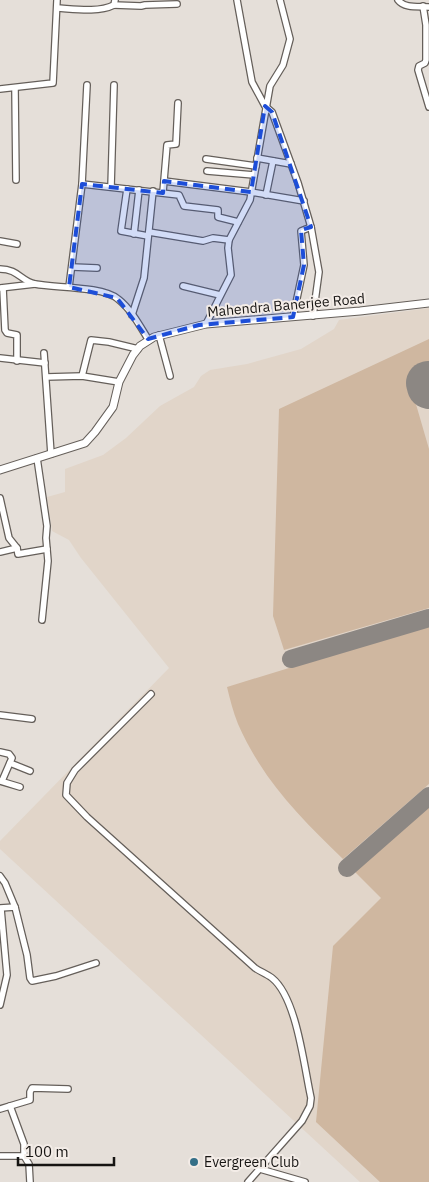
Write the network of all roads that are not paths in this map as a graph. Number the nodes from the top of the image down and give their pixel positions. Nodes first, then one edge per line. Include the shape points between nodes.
1 (57, 0) edge
2 (237, 0) edge
3 (280, 0) edge
4 (398, 0) edge
5 (115, 2) edge
6 (177, 4) dead end
7 (426, 7) edge
8 (57, 8) junction
9 (87, 84) dead end
10 (114, 85) dead end
11 (15, 88) junction
12 (0, 89) edge
13 (178, 103) dead end
14 (265, 106) junction
15 (429, 107) edge
16 (257, 158) junction
17 (206, 159) dead end
18 (273, 161) junction
19 (291, 164) junction
20 (256, 166) junction
21 (207, 171) dead end
22 (254, 175) junction
23 (16, 180) dead end
24 (164, 181) junction
25 (82, 184) junction
26 (111, 187) junction
27 (127, 189) junction
28 (139, 190) junction
29 (153, 192) junction
30 (163, 192) junction
31 (251, 192) junction
32 (266, 195) junction
33 (304, 201) junction
34 (238, 222) junction
35 (310, 227) junction
36 (134, 234) junction
37 (148, 234) junction
38 (229, 240) junction
39 (0, 242) edge
40 (17, 244) dead end
41 (72, 266) junction
42 (97, 268) dead end
43 (0, 269) edge
44 (35, 284) junction
45 (183, 286) dead end
46 (69, 287) junction
47 (2, 288) edge
48 (220, 295) junction
49 (429, 303) edge
50 (132, 315) junction
51 (314, 316) junction
52 (293, 317) junction
53 (206, 324) junction
54 (160, 335) junction
55 (147, 340) junction
56 (138, 349) junction
57 (44, 353) dead end
58 (0, 358) edge
59 (17, 361) junction
60 (45, 363) junction
61 (82, 376) junction
62 (170, 376) dead end
63 (46, 377) junction
64 (119, 382) junction
65 (50, 454) junction
66 (37, 458) junction
67 (0, 470) edge
68 (0, 498) edge
69 (17, 548) junction
70 (47, 549) junction
71 (0, 552) edge
72 (42, 620) dead end
73 (151, 694) dead end
74 (0, 715) edge
75 (32, 719) dead end
76 (0, 752) edge
77 (9, 766) junction
78 (0, 767) edge
79 (30, 771) dead end
80 (1, 781) edge
81 (20, 786) dead end
82 (0, 876) edge
83 (15, 906) junction
84 (1, 908) edge
85 (96, 963) dead end
86 (0, 1005) edge
87 (68, 1088) dead end
88 (10, 1106) junction
89 (0, 1110) edge
90 (0, 1156) edge
91 (24, 1156) junction
92 (260, 1169) junction
93 (30, 1182) edge
94 (248, 1182) edge
95 (304, 1182) edge

1 - 8 street
2 - 14 street via 252,82
3 - 14 street via 290,39 283,65 270,86
4 - 7 street via 405,6
5 - 6 street via 141,6
5 - 8 street via 93,9
7 - 15 street via 426,60 418,70
8 - 11 street via 53,83
9 - 25 street
10 - 26 street
11 - 12 street
11 - 23 street
13 - 24 street via 176,144 167,145
14 - 16 street
14 - 19 street via 272,112
16 - 18 street
16 - 20 street
17 - 20 street
18 - 19 street
18 - 32 street
19 - 33 street
20 - 22 street
21 - 22 street
22 - 31 street
24 - 30 street
24 - 31 street
25 - 26 street
25 - 41 street
26 - 27 street
27 - 28 street
27 - 36 street via 121,231
28 - 29 street
28 - 36 street
29 - 30 street
29 - 37 street
30 - 34 street via 180,195 184,206 218,210 218,217
31 - 32 street
31 - 34 street
32 - 33 street
33 - 35 street
34 - 38 street
35 - 51 street via 319,272
35 - 52 street via 301,231 304,265
36 - 37 street
37 - 38 street
37 - 50 street via 144,280
38 - 48 street via 231,272
39 - 40 street
41 - 42 street
41 - 46 street
43 - 44 street via 11,270
44 - 46 street
44 - 47 street
45 - 48 street
46 - 50 street via 114,296
47 - 59 street via 5,330 17,335
48 - 53 street
49 - 51 street, Mahendra Banerjee Road
50 - 55 street
51 - 52 street, Mahendra Banerjee Road
52 - 53 street, Mahendra Banerjee Road
53 - 54 street, Mahendra Banerjee Road
54 - 55 street, Mahendra Banerjee Road
54 - 62 street
55 - 56 street
56 - 61 street via 92,340
56 - 64 street
57 - 60 street
58 - 59 street
59 - 60 street
60 - 63 street
61 - 63 street
61 - 64 street
63 - 65 street
64 - 65 street via 113,407 85,443
65 - 66 street
66 - 67 street
66 - 70 street via 47,526
68 - 69 street via 9,538
69 - 70 street via 18,554
69 - 71 street
70 - 72 street
73 - 92 street via 75,770 67,783 66,795 255,968 272,978 288,998 310,1106 302,1121
74 - 75 street
76 - 77 street via 11,756
77 - 78 street
77 - 79 street
77 - 80 street
80 - 81 street
82 - 83 street
83 - 84 street
83 - 85 street via 30,979 34,981
84 - 86 street via 7,975
87 - 88 street via 32,1088 30,1100
88 - 89 street
88 - 91 street via 24,1144
90 - 91 street
91 - 93 street via 29,1164
92 - 94 street
92 - 95 street

